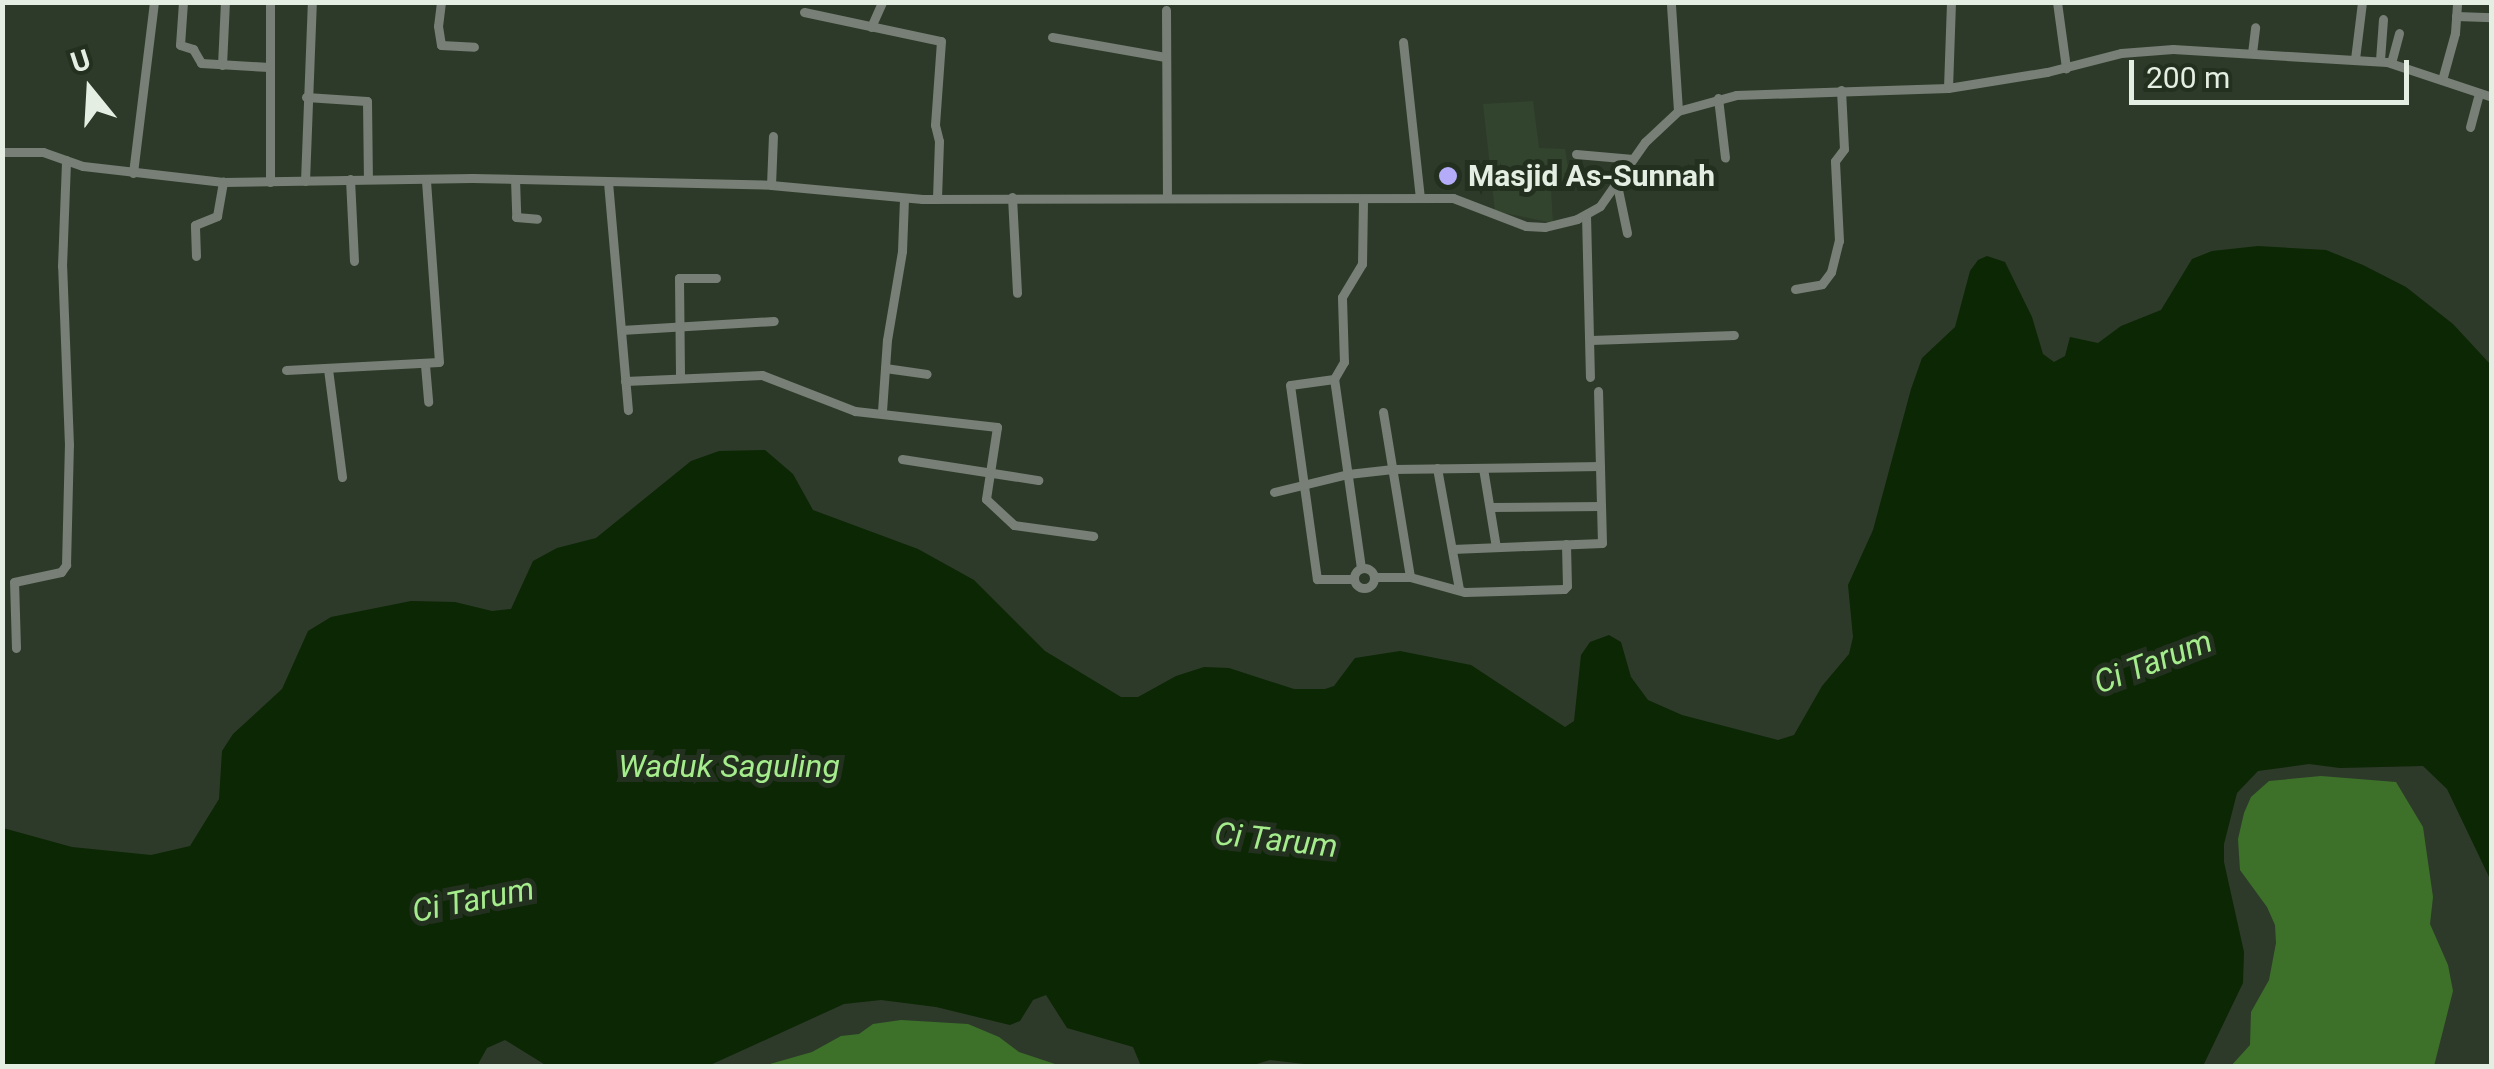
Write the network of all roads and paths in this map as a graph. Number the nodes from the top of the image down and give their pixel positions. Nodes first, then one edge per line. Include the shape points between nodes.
1 (154, 2) edge
2 (183, 2) edge
3 (225, 2) edge
4 (270, 2) edge
5 (312, 2) edge
6 (442, 2) edge
7 (882, 2) edge
8 (1951, 2) edge
9 (2057, 2) edge
10 (2362, 2) edge
11 (2457, 2) edge
12 (1671, 6) dead end
13 (1166, 10) dead end
14 (804, 12) dead end
15 (2456, 16) junction
16 (2492, 16) edge
17 (2383, 19) dead end
18 (2255, 26) dead end
19 (871, 27) junction
20 (2399, 33) dead end
21 (1052, 37) dead end
22 (1403, 42) dead end
23 (474, 47) dead end
24 (2252, 53) junction
25 (1165, 57) junction
26 (2354, 59) junction
27 (2385, 62) junction
28 (2028, 63) dead end
29 (222, 64) junction
30 (270, 67) junction
31 (2066, 68) junction
32 (2028, 76) junction
33 (2442, 80) junction
34 (1948, 88) junction
35 (1841, 90) junction
36 (2479, 93) junction
37 (306, 97) junction
38 (2492, 97) edge
39 (1718, 98) junction
40 (1678, 111) junction
41 (2470, 127) dead end
42 (773, 136) dead end
43 (2, 152) edge
44 (1576, 154) dead end
45 (1725, 158) dead end
46 (66, 160) junction
47 (1633, 160) junction
48 (133, 173) junction
49 (368, 178) junction
50 (350, 179) junction
51 (426, 179) junction
52 (516, 179) junction
53 (305, 181) junction
54 (223, 182) junction
55 (270, 182) junction
56 (608, 182) junction
57 (771, 185) junction
58 (1617, 186) junction
59 (1012, 197) junction
60 (1167, 197) junction
61 (904, 198) junction
62 (1364, 198) junction
63 (1420, 198) junction
64 (937, 199) junction
65 (1586, 215) junction
66 (537, 219) dead end
67 (1627, 232) dead end
68 (196, 256) dead end
69 (354, 261) dead end
70 (716, 278) dead end
71 (1795, 288) dead end
72 (1016, 293) dead end
73 (774, 321) dead end
74 (679, 326) junction
75 (621, 330) junction
76 (1734, 335) dead end
77 (1592, 340) junction
78 (425, 365) junction
79 (884, 368) junction
80 (328, 369) junction
81 (286, 370) dead end
82 (928, 374) dead end
83 (680, 375) junction
84 (1590, 377) dead end
85 (1334, 378) junction
86 (625, 380) junction
87 (1598, 390) dead end
88 (428, 402) dead end
89 (628, 410) dead end
90 (882, 412) junction
91 (1384, 412) dead end
92 (902, 458) dead end
93 (1600, 466) junction
94 (1437, 468) junction
95 (1484, 468) junction
96 (1392, 469) junction
97 (990, 472) junction
98 (1348, 474) junction
99 (342, 477) dead end
100 (1038, 480) dead end
101 (1304, 484) junction
102 (1274, 492) dead end
103 (1601, 506) junction
104 (1490, 507) junction
105 (1093, 536) dead end
106 (1566, 544) junction
107 (1496, 547) junction
108 (1452, 549) junction
109 (1362, 568) junction
110 (1410, 576) junction
111 (1375, 577) junction
112 (1354, 580) junction
113 (1459, 589) junction
114 (16, 648) dead end

1 - 48 street
2 - 29 street via 181,47 194,49 204,64
3 - 29 street
4 - 30 street
5 - 37 street
6 - 23 street via 441,45
7 - 19 street
8 - 34 street
9 - 31 street
10 - 26 street
11 - 15 street
12 - 40 street
13 - 25 street
14 - 19 street
15 - 16 street
15 - 33 street
17 - 27 street
18 - 24 street
19 - 64 street via 938,39 944,46 935,125
20 - 27 street
21 - 25 street
22 - 63 street
24 - 26 street
24 - 31 street via 2132,51
25 - 60 street
26 - 27 street
27 - 33 street
28 - 32 street
29 - 30 street
30 - 55 street
31 - 32 street
32 - 34 street
33 - 36 street
34 - 35 street
35 - 39 street
35 - 71 street via 1844,149 1835,161 1838,241 1831,272 1822,284
36 - 38 street
36 - 41 street
37 - 49 street via 368,102
37 - 53 street
39 - 40 street
39 - 45 street
40 - 47 street
42 - 57 street
43 - 46 street via 43,152
44 - 47 street
46 - 48 street
46 - 114 street via 66,565 61,572 14,582
47 - 58 street
48 - 54 street
49 - 50 street
49 - 51 street
50 - 53 street
50 - 69 street
51 - 52 street
51 - 78 street via 440,357
52 - 56 street
52 - 66 street via 516,217
53 - 55 street
54 - 55 street
54 - 68 street via 217,216 195,225
56 - 57 street
56 - 75 street
57 - 61 street
58 - 65 street
58 - 67 street
59 - 60 street
59 - 64 street
59 - 72 street
60 - 62 street
61 - 64 street
61 - 79 street
62 - 63 street
62 - 85 street via 1362,264 1342,298 1344,362
63 - 65 street via 1464,200 1529,227
65 - 77 street
70 - 74 street via 679,278
73 - 74 street
74 - 75 street
74 - 83 street
75 - 86 street
76 - 77 street
77 - 84 street
78 - 80 street
78 - 88 street
79 - 82 street
79 - 90 street
80 - 81 street
80 - 99 street
83 - 86 street
83 - 90 street via 772,376 855,411
85 - 98 street
85 - 101 street via 1290,385
86 - 89 street
87 - 93 street
90 - 97 street via 997,427
91 - 96 street
92 - 97 street
93 - 95 street
93 - 103 street
94 - 95 street
94 - 96 street
94 - 108 street
95 - 104 street
96 - 98 street
96 - 110 street
97 - 100 street
97 - 105 street via 986,499 1014,525
98 - 101 street
98 - 109 street
101 - 102 street
101 - 112 street via 1317,579
103 - 104 street
103 - 106 street via 1602,543
104 - 107 street
106 - 107 street
106 - 113 street via 1564,590
107 - 108 street
108 - 113 street
109 - 111 street
109 - 112 street
110 - 111 street
110 - 113 street
111 - 112 street via 1364,588

